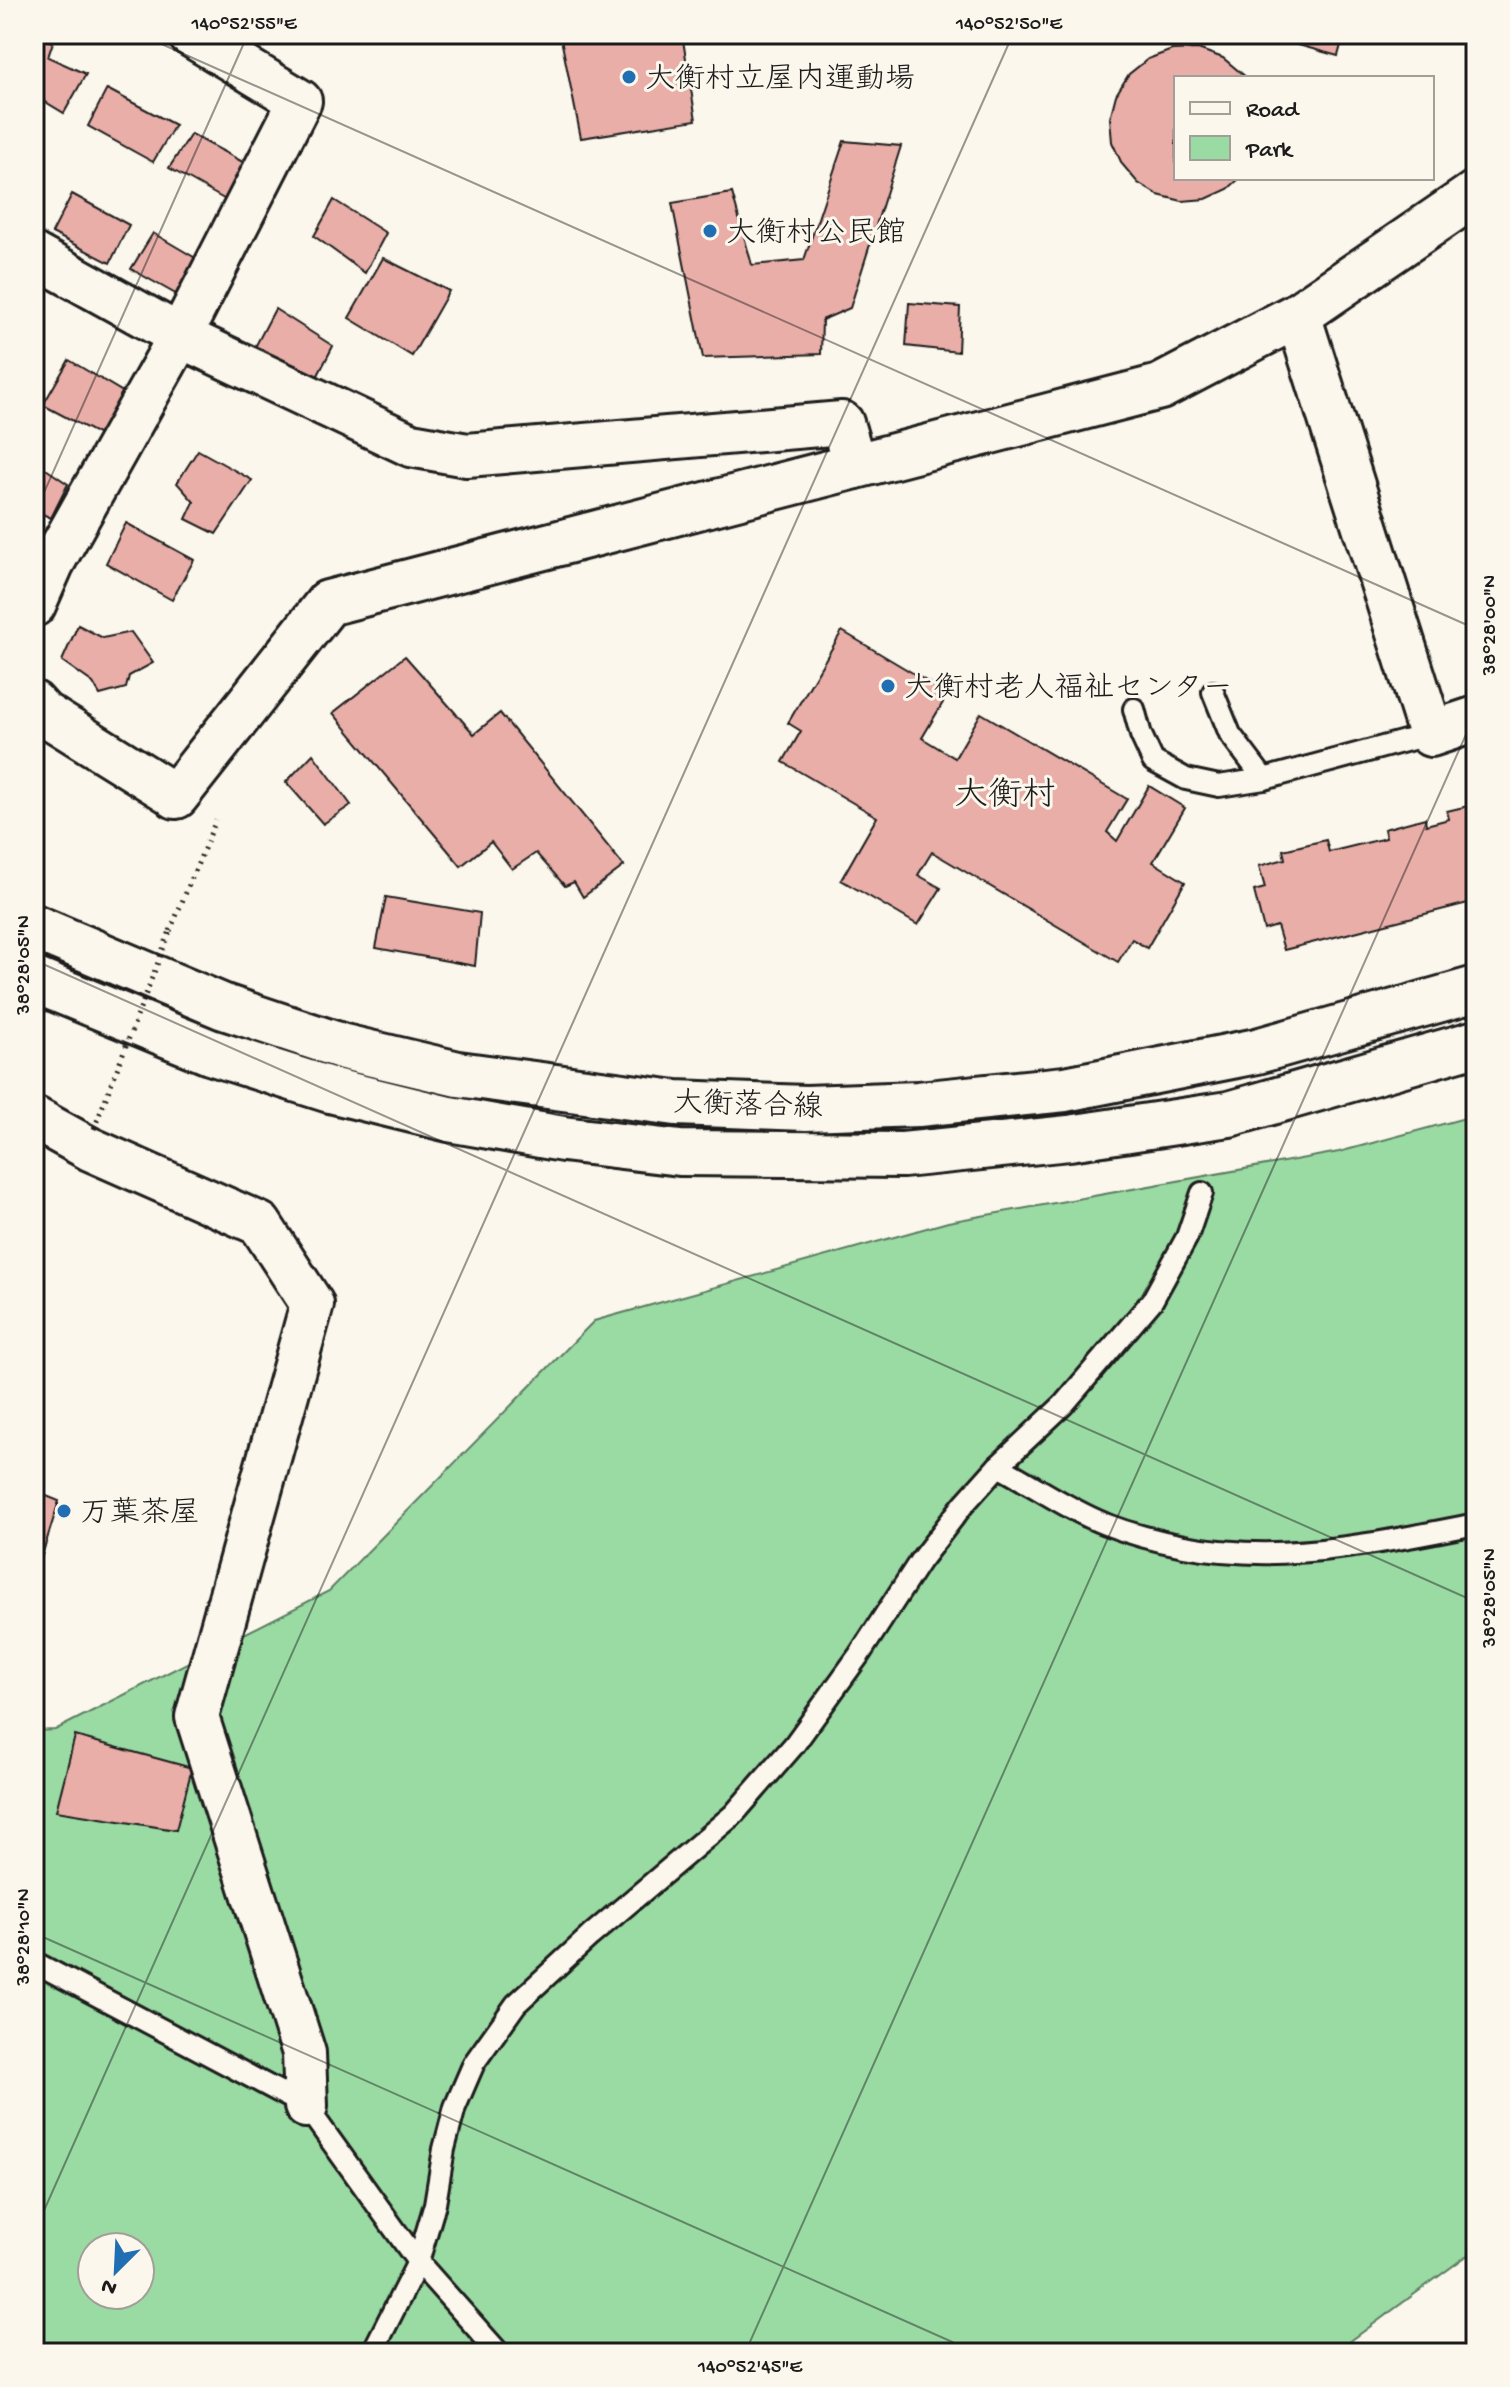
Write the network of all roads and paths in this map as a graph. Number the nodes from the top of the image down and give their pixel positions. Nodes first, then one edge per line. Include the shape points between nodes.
1 (189, 34) edge
2 (1476, 193) edge
3 (34, 255) edge
4 (1298, 315) junction
5 (180, 336) junction
6 (855, 467) junction
7 (43, 559) edge
8 (34, 605) edge
9 (1213, 692) dead end
10 (34, 703) edge
11 (1134, 709) dead end
12 (1476, 719) edge
13 (1431, 734) junction
14 (1264, 779) junction
15 (176, 796) joint
16 (216, 820) dead end
17 (34, 927) edge
18 (34, 980) edge
19 (1476, 989) edge
20 (1476, 1043) edge
21 (34, 1118) edge
22 (94, 1129) dead end
23 (1202, 1193) dead end
24 (998, 1466) junction
25 (1476, 1524) edge
26 (34, 1962) edge
27 (306, 2106) junction
28 (418, 2262) junction
29 (372, 2353) edge
30 (499, 2353) edge

1 - 5 street via 300,101
2 - 4 main road
3 - 5 street
4 - 6 main road via 1160,387
4 - 13 main road
5 - 6 street via 411,445 467,455 842,423
5 - 7 street
6 - 15 main road via 328,603
7 - 8 street
9 - 14 lane via 1230,734
10 - 15 street
11 - 14 lane via 1153,761 1186,779 1219,786
12 - 13 main road
13 - 14 lane
16 - 22 path, bridge
17 - 19 main road, 大衡落合線 via 224,1007 344,1047 458,1074 676,1103 806,1108 1065,1089 1257,1051
18 - 20 main road, 大衡落合線 via 210,1052 330,1090 549,1137 680,1153 903,1155 1069,1138 1229,1114
21 - 27 street via 90,1149 260,1224 312,1304 197,1717 304,2053
23 - 24 lane via 1187,1237 1152,1301 1063,1405
24 - 25 lane via 1102,1523 1171,1545 1241,1554 1301,1553
24 - 28 lane via 920,1561 794,1745 733,1815 516,2004 474,2063 455,2107
26 - 27 lane
27 - 28 lane
28 - 29 lane
28 - 30 lane

